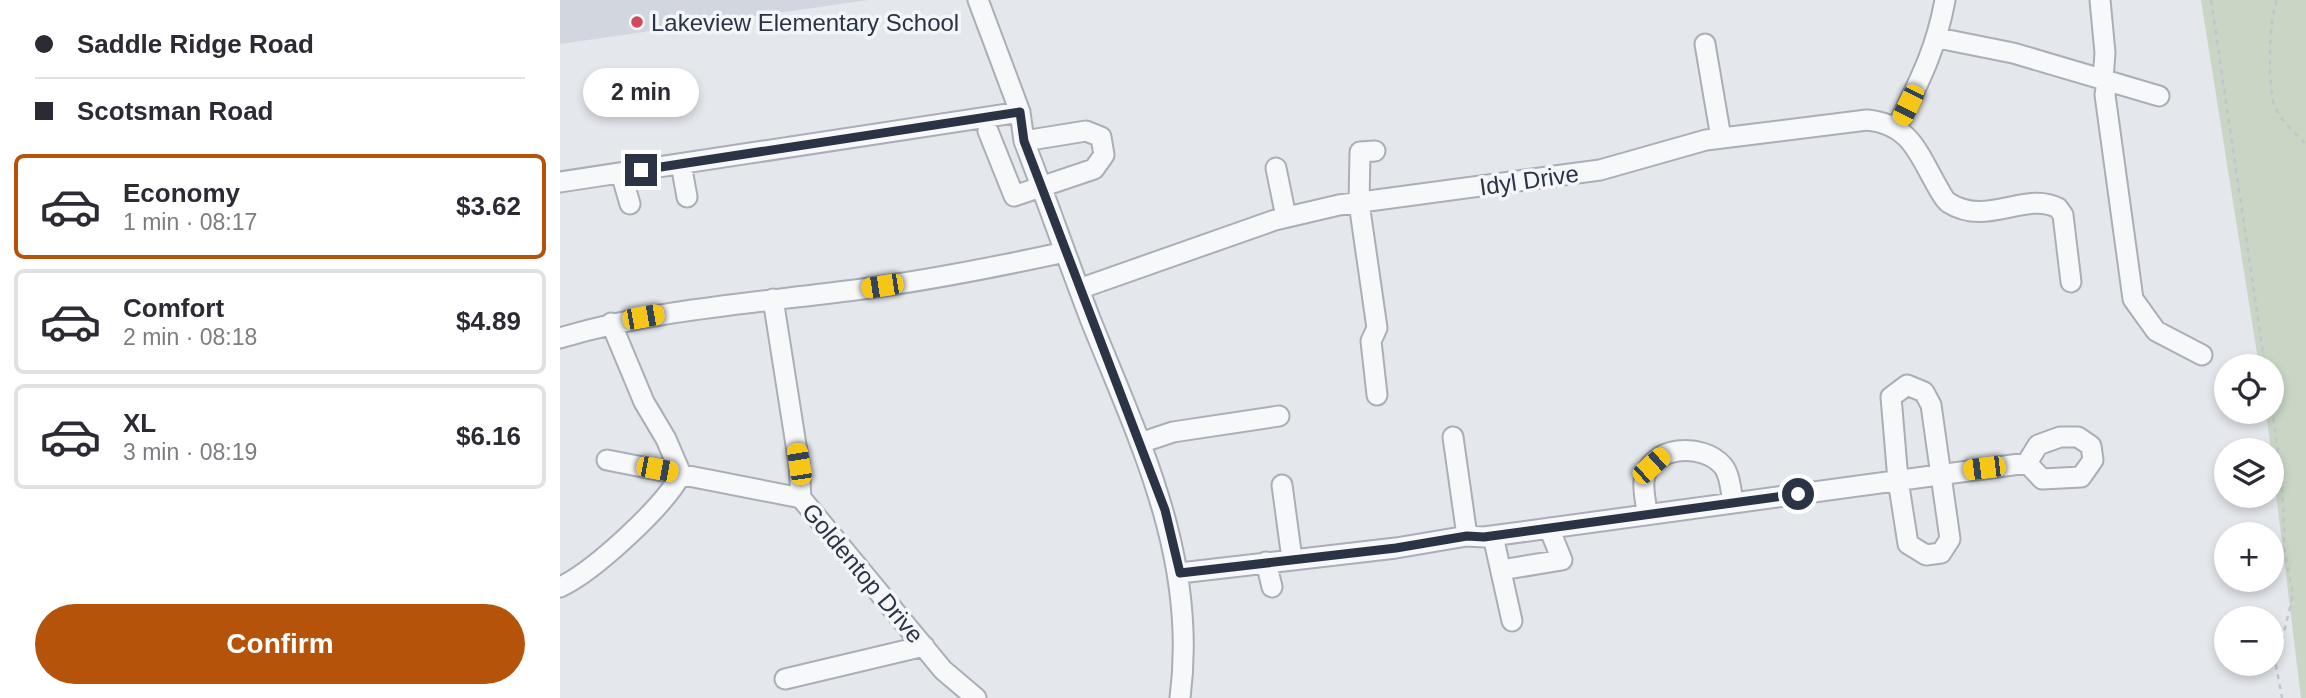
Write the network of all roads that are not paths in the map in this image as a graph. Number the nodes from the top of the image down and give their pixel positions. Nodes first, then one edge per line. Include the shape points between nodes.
1 (978, 0) edge
2 (1945, 0) edge
3 (2099, 0) edge
4 (1938, 38) junction
5 (1705, 44) dead end
6 (2105, 80) junction
7 (2159, 96) dead end
8 (1020, 112) junction
9 (1897, 127) junction
10 (988, 131) dead end
11 (1721, 138) junction
12 (1025, 144) junction
13 (1376, 151) dead end
14 (1000, 161) junction
15 (681, 164) junction
16 (1276, 168) dead end
17 (621, 173) junction
18 (560, 182) edge
19 (1041, 187) junction
20 (687, 197) dead end
21 (1359, 203) junction
22 (630, 204) dead end
23 (1286, 218) junction
24 (1065, 251) junction
25 (2071, 282) dead end
26 (1079, 289) junction
27 (773, 299) junction
28 (611, 323) junction
29 (560, 338) edge
30 (2202, 355) dead end
31 (1377, 395) dead end
32 (1279, 416) dead end
33 (1453, 437) dead end
34 (1140, 443) junction
35 (607, 460) dead end
36 (2027, 463) dead end
37 (1942, 473) junction
38 (681, 474) junction
39 (1898, 480) junction
40 (1282, 485) dead end
41 (801, 498) junction
42 (1733, 502) junction
43 (1647, 513) junction
44 (1549, 528) junction
45 (1467, 536) junction
46 (1493, 536) junction
47 (1292, 559) junction
48 (1266, 562) junction
49 (1501, 570) junction
50 (1180, 573) junction
51 (560, 587) edge
52 (1272, 587) dead end
53 (1512, 621) dead end
54 (924, 646) junction
55 (785, 679) dead end
56 (976, 698) edge
57 (1181, 698) edge

1 - 8 street
2 - 4 street
3 - 6 street
4 - 6 street
4 - 9 street
5 - 11 street
6 - 7 street
6 - 30 street via 2133,299 2155,331
8 - 12 street
8 - 15 street
9 - 11 street, Idyl Drive via 1857,120
9 - 25 street via 1947,202 1984,213 2041,203 2058,208 2063,215
10 - 14 street
11 - 21 street, Idyl Drive via 1600,170
12 - 14 street
12 - 19 street
12 - 19 street via 1086,131 1101,137 1104,155 1094,169
13 - 21 street via 1360,152
14 - 19 street via 1014,196
15 - 17 street
15 - 20 street
16 - 23 street
17 - 18 street
17 - 22 street
19 - 24 street
21 - 23 street, Idyl Drive
21 - 31 street via 1377,328 1371,341
23 - 26 street, Idyl Drive
24 - 26 street
24 - 27 street via 857,290
26 - 34 street
27 - 28 street
27 - 41 street
28 - 29 street
28 - 38 street
32 - 34 street via 1173,432
33 - 45 street
34 - 50 street via 1165,510
35 - 38 street, Goldentop Drive
36 - 37 street
37 - 39 street
37 - 39 street via 1950,539 1941,553 1926,555 1908,544
37 - 39 street via 1931,405 1924,392 1907,385 1891,397
38 - 41 street, Goldentop Drive
38 - 51 street via 656,509 601,559
39 - 42 street
40 - 47 street
41 - 54 street, Goldentop Drive
42 - 43 street
42 - 43 street via 1725,468 1711,455 1687,449 1664,454 1651,466 1644,480
43 - 44 street
44 - 46 street
44 - 49 street via 1567,567
45 - 46 street
45 - 47 street
46 - 49 street
47 - 48 street
48 - 50 street
48 - 52 street
49 - 53 street
50 - 57 street
54 - 55 street
54 - 56 street, Goldentop Drive via 943,670

